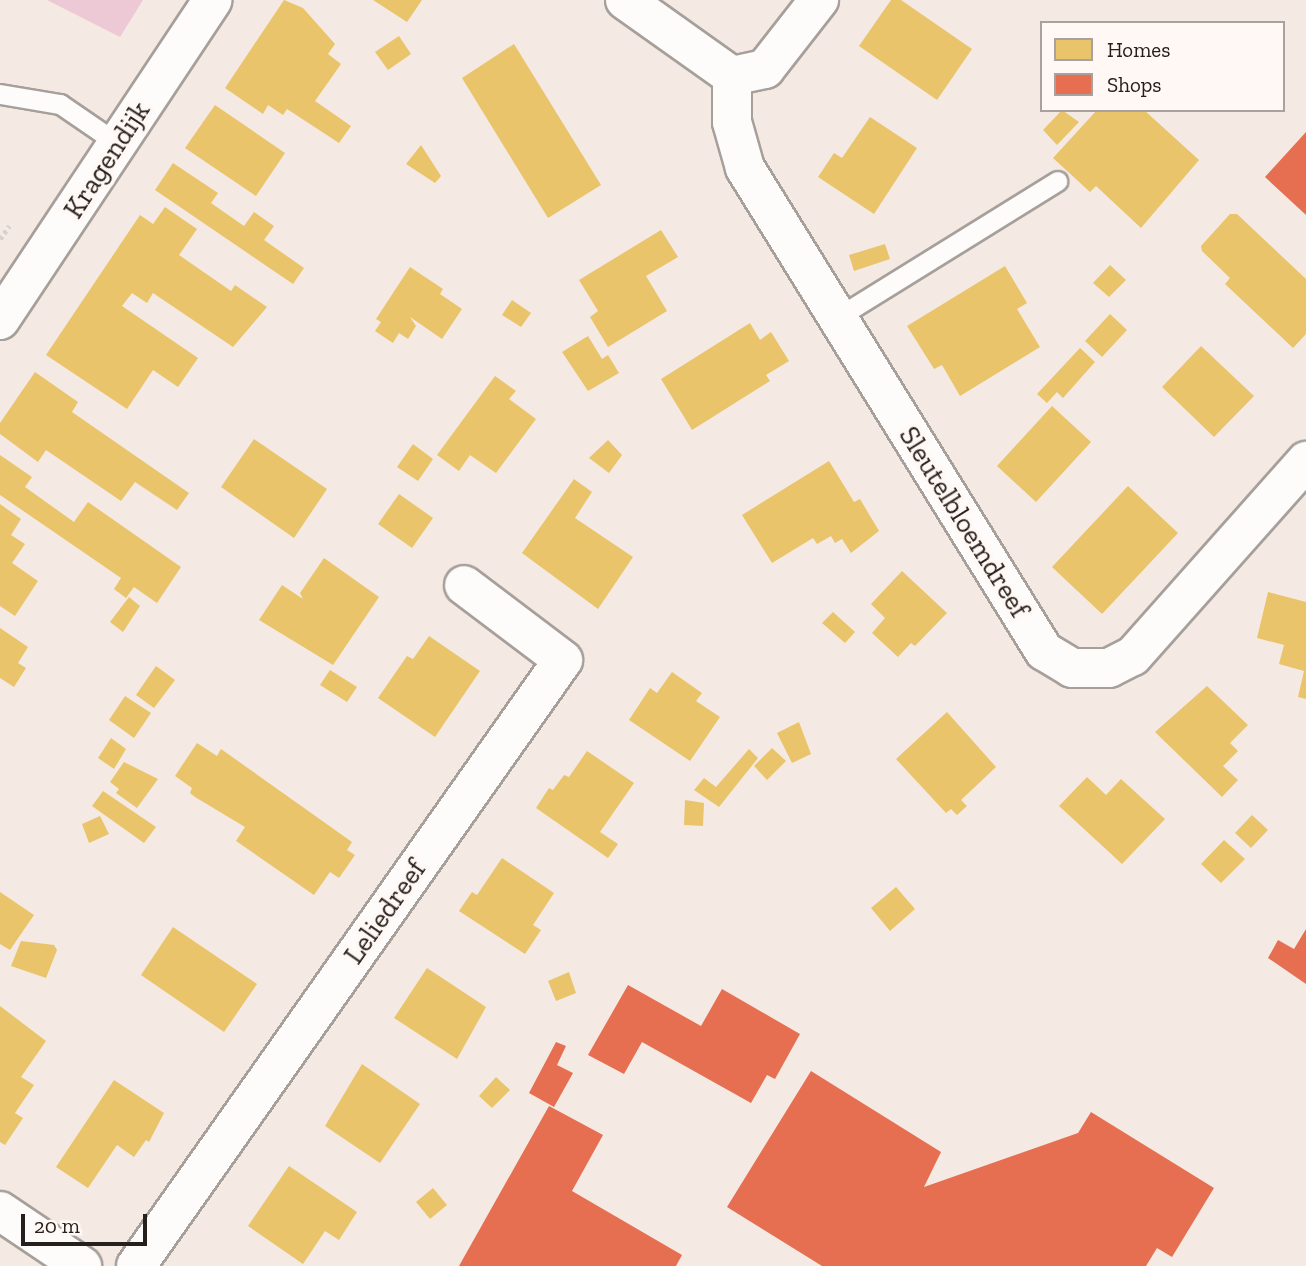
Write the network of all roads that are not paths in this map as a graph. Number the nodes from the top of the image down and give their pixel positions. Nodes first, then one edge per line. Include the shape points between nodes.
1 (213, 0) edge
2 (625, 0) edge
3 (819, 0) edge
4 (732, 76) junction
5 (0, 94) edge
6 (117, 143) junction
7 (1057, 181) dead end
8 (838, 317) junction
9 (0, 320) edge
10 (1306, 461) edge
11 (464, 585) dead end
12 (0, 1211) edge
13 (82, 1266) edge
14 (136, 1266) edge

1 - 6 street, Kragendijk
2 - 4 street
3 - 4 street via 765,69
4 - 8 street, Sleutelbloemdreef via 732,122 745,168
5 - 6 lane via 60,104
6 - 9 street, Kragendijk
7 - 8 lane
8 - 10 street, Sleutelbloemdreef via 1044,651 1072,668 1109,668 1133,656
11 - 14 street, Leliedreef via 563,660
12 - 13 street

